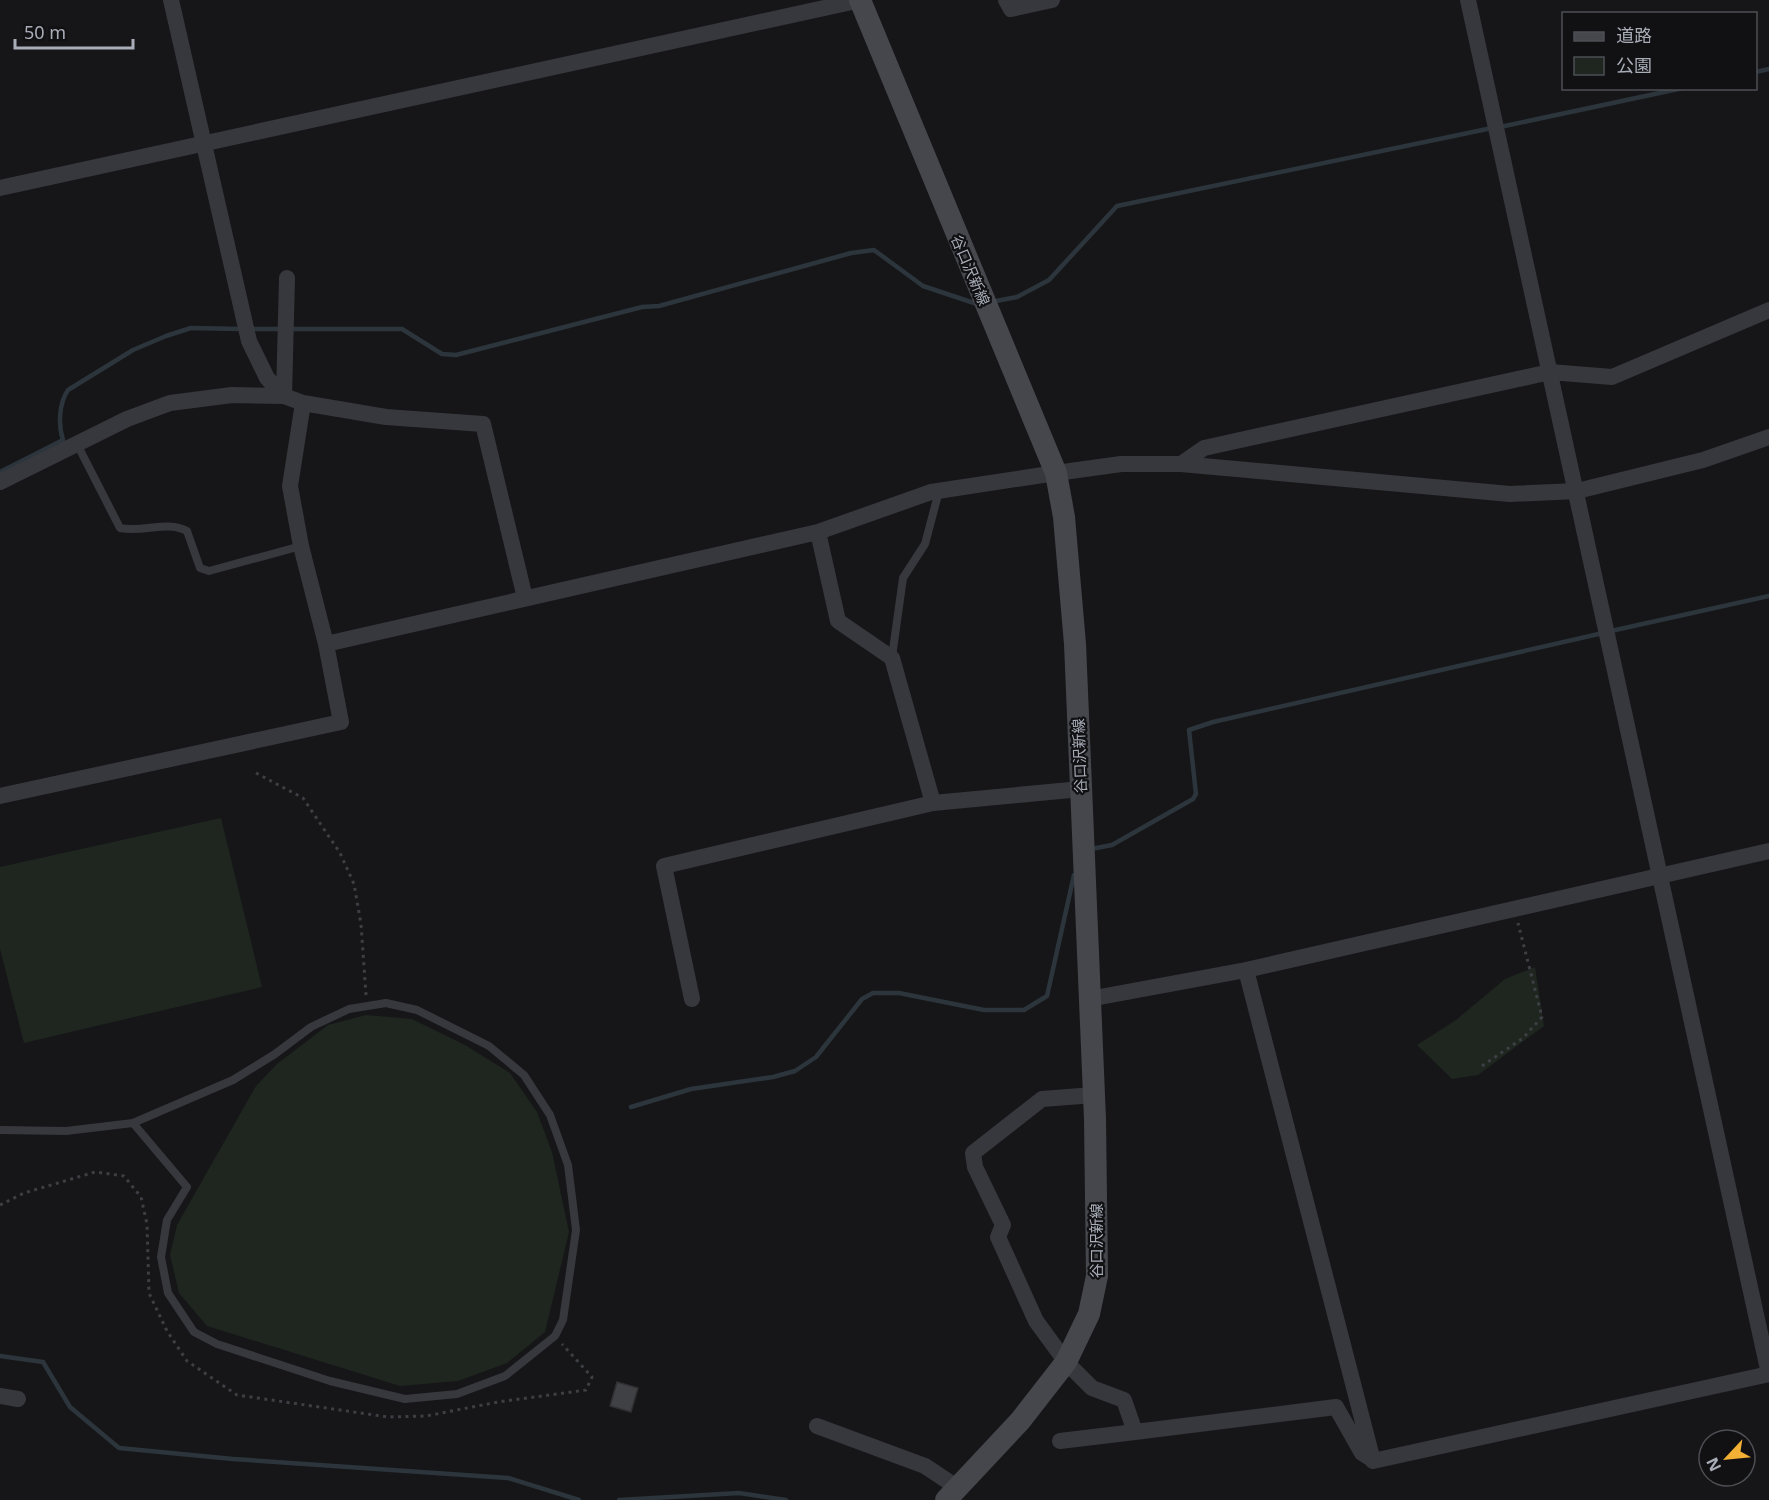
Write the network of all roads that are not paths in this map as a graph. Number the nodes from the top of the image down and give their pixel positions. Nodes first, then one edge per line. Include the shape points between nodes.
1 (171, 0) edge
2 (860, 0) edge
3 (1006, 0) edge
4 (1052, 0) edge
5 (1468, 0) edge
6 (205, 143) junction
7 (0, 188) edge
8 (287, 278) dead end
9 (1769, 310) edge
10 (1550, 372) junction
11 (284, 396) junction
12 (303, 403) junction
13 (1769, 437) edge
14 (77, 444) junction
15 (1181, 464) junction
16 (1056, 473) junction
17 (0, 482) edge
18 (939, 491) junction
19 (1576, 491) junction
20 (818, 532) junction
21 (301, 546) junction
22 (525, 598) junction
23 (326, 644) junction
24 (892, 658) junction
25 (1081, 789) junction
26 (0, 796) edge
27 (933, 803) junction
28 (1769, 851) edge
29 (1660, 875) junction
30 (1246, 970) junction
31 (692, 999) dead end
32 (1089, 999) junction
33 (1094, 1095) junction
34 (133, 1124) junction
35 (0, 1130) edge
36 (1066, 1362) junction
37 (1769, 1374) edge
38 (0, 1396) edge
39 (18, 1399) dead end
40 (817, 1426) dead end
41 (1135, 1432) junction
42 (1060, 1441) dead end
43 (1373, 1461) junction
44 (952, 1494) edge

1 - 6 street
2 - 6 street
2 - 16 main road, 谷口沢新線
3 - 4 street via 1011,9
5 - 10 street
6 - 7 street
6 - 11 street via 249,341 267,378
8 - 11 street
9 - 10 street via 1612,377
10 - 15 street via 1204,448
10 - 19 street
11 - 12 street
11 - 14 street via 232,395 170,403
12 - 21 street via 290,486
12 - 22 street via 386,417 483,424
13 - 19 street via 1703,460
14 - 17 street
14 - 21 lane via 120,528 133,531 176,525 187,531 200,568 209,571
15 - 16 street via 1121,464
15 - 19 street via 1510,494
16 - 18 street
16 - 25 main road, 谷口沢新線 via 1076,644
18 - 20 street
18 - 24 lane via 925,544 903,578
19 - 29 street
20 - 22 street
20 - 24 street via 838,621
21 - 23 street
22 - 23 street
23 - 26 street via 341,722
24 - 27 street
25 - 27 street
25 - 32 main road, 谷口沢新線
27 - 31 street via 663,866
28 - 29 street
29 - 30 street
29 - 37 street
30 - 32 street
30 - 43 street
32 - 33 main road, 谷口沢新線
33 - 36 main road, 谷口沢新線 via 1097,1276 1089,1314
33 - 36 street via 1042,1099 974,1153 975,1167 1003,1225 998,1237 1036,1321
34 - 34 lane via 233,1080 311,1027 349,1009 386,1003 417,1011 489,1046 524,1075 550,1114 568,1165 576,1230 563,1320 555,1336 505,1377 457,1394 405,1399 330,1381 217,1344 194,1332 168,1293 161,1257 167,1220 187,1187
34 - 35 lane via 66,1131
36 - 41 street via 1092,1388 1124,1400
36 - 44 main road, 谷口沢新線 via 1020,1421
37 - 43 street
38 - 39 street
40 - 44 street via 925,1466
41 - 42 street
41 - 43 street via 1336,1407 1362,1453

